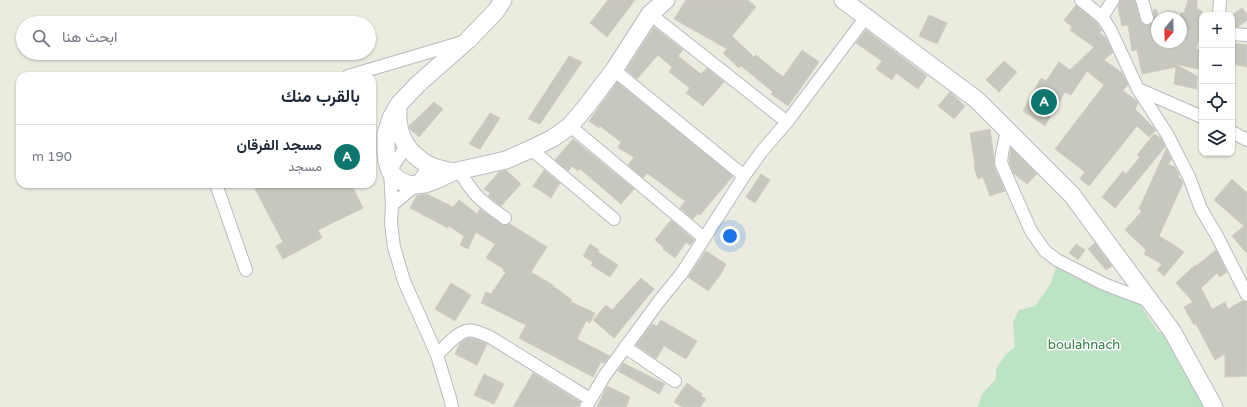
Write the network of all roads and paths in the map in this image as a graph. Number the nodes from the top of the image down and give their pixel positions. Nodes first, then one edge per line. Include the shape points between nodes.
1 (503, 0) edge
2 (666, 0) edge
3 (843, 0) edge
4 (1082, 0) edge
5 (1113, 0) edge
6 (1142, 0) edge
7 (1220, 0) edge
8 (1219, 12) edge
9 (650, 14) junction
10 (866, 17) junction
11 (1102, 17) junction
12 (1147, 18) dead end
13 (1235, 34) edge
14 (1247, 35) edge
15 (468, 40) junction
16 (614, 70) junction
17 (361, 72) edge
18 (1138, 89) junction
19 (399, 104) junction
20 (1199, 116) edge
21 (786, 122) junction
22 (570, 126) junction
23 (1007, 130) junction
24 (1235, 134) edge
25 (1247, 140) edge
26 (406, 146) junction
27 (531, 149) junction
28 (430, 166) junction
29 (390, 171) junction
30 (456, 172) junction
31 (744, 176) junction
32 (416, 185) junction
33 (217, 188) edge
34 (392, 205) junction
35 (505, 218) dead end
36 (614, 218) dead end
37 (704, 238) junction
38 (246, 270) dead end
39 (1247, 295) edge
40 (1151, 302) junction
41 (625, 347) junction
42 (437, 355) junction
43 (675, 381) dead end
44 (588, 403) edge
45 (452, 407) edge
46 (1214, 407) edge

1 - 15 main road
2 - 9 main road
3 - 10 main road
4 - 11 street
5 - 11 street
6 - 12 street
7 - 8 street
9 - 16 main road
9 - 21 street
10 - 21 street
10 - 23 main road via 977,100
11 - 18 street
13 - 14 street
15 - 17 street
15 - 19 main road
16 - 22 main road
16 - 31 street
18 - 20 street
18 - 39 street via 1189,177 1201,210
19 - 26 main road via 399,124
19 - 29 main road via 386,134 386,156
21 - 31 street
22 - 27 main road
22 - 37 street
23 - 40 main road via 1072,195
23 - 40 street via 1001,163 1031,230 1045,251 1104,284
24 - 25 street
26 - 28 main road
26 - 29 street
27 - 30 main road via 506,160
27 - 36 street
28 - 30 main road
28 - 32 street
29 - 32 main road via 398,180
29 - 34 street
30 - 32 main road
30 - 35 street via 475,195
31 - 37 street
32 - 34 street
33 - 38 street
34 - 42 street via 394,247 404,281
37 - 41 street via 682,273
40 - 46 main road via 1172,330
41 - 43 street
41 - 44 street
42 - 44 street via 454,338 467,330 478,332 490,337
42 - 45 street

